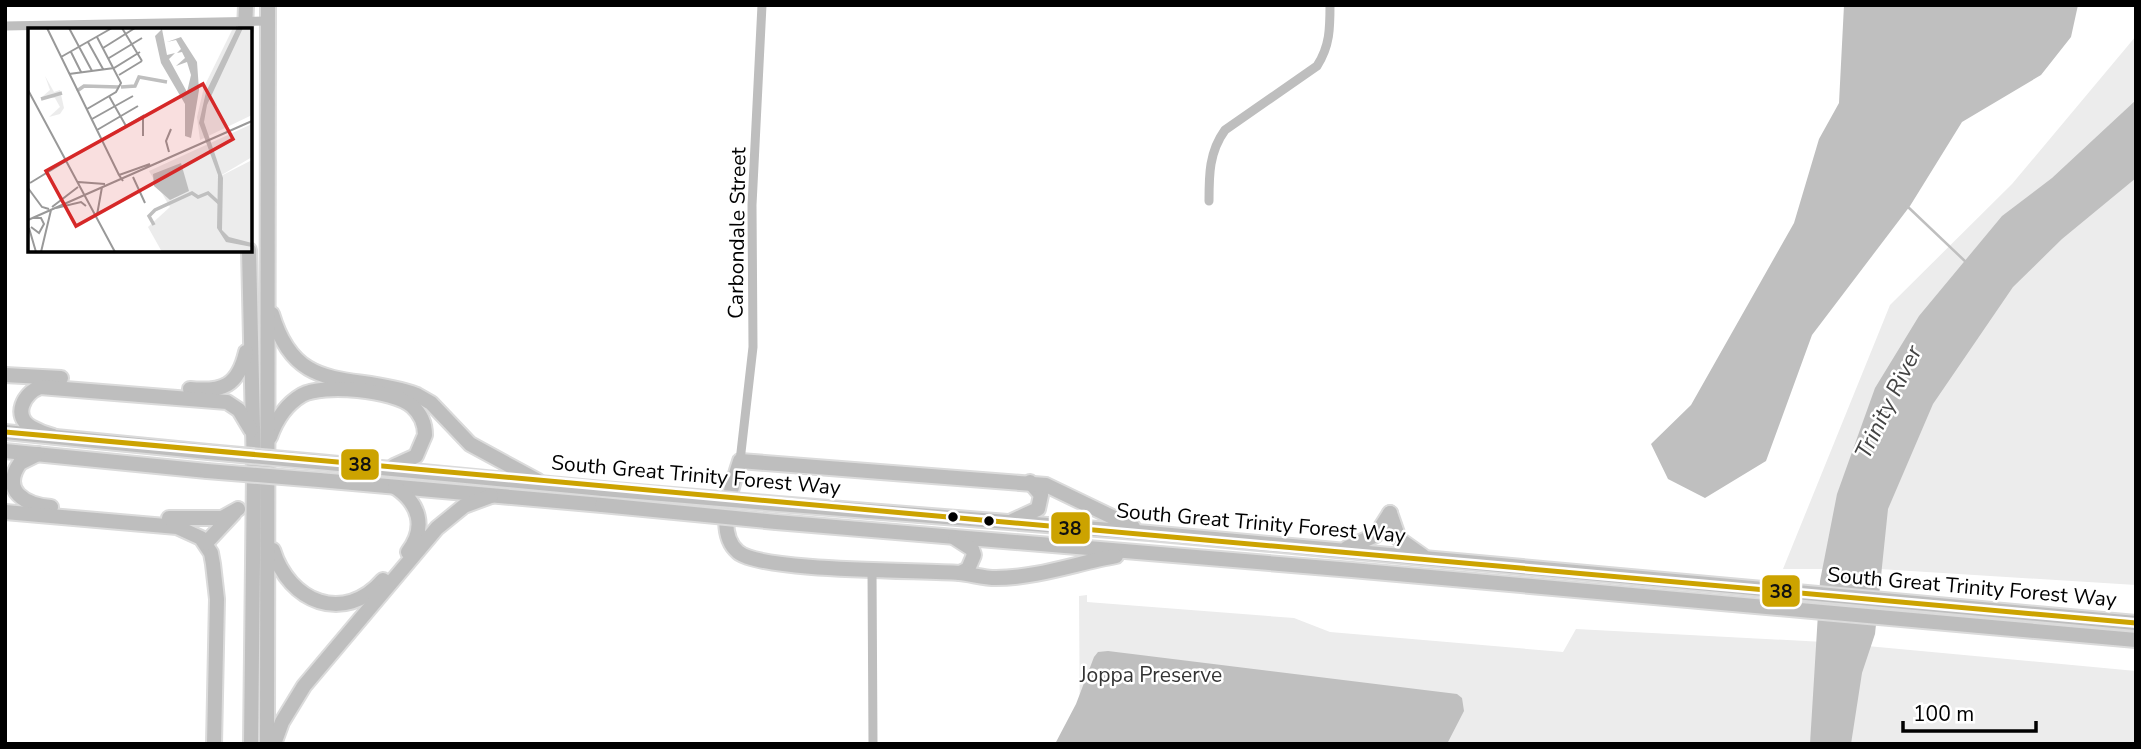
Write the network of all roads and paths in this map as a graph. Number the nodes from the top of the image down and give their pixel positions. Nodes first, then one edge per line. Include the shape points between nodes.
1 (268, 5) edge
2 (762, 5) edge
3 (1330, 5) edge
4 (245, 18) edge
5 (268, 21) junction
6 (5, 26) edge
7 (1209, 201) dead end
8 (249, 252) edge
9 (267, 300) junction
10 (250, 334) junction
11 (5, 375) edge
12 (5, 432) edge
13 (252, 432) junction
14 (53, 436) junction
15 (268, 442) junction
16 (5, 451) edge
17 (38, 454) junction
18 (740, 461) junction
19 (390, 467) junction
20 (254, 471) junction
21 (538, 481) junction
22 (1030, 482) junction
23 (393, 486) junction
24 (491, 496) junction
25 (238, 509) junction
26 (5, 512) edge
27 (186, 519) junction
28 (1005, 523) junction
29 (1149, 533) junction
30 (954, 538) junction
31 (208, 540) junction
32 (269, 540) junction
33 (1342, 550) junction
34 (1135, 552) junction
35 (1384, 554) junction
36 (1427, 558) junction
37 (1319, 567) junction
38 (872, 570) junction
39 (960, 573) junction
40 (2136, 623) edge
41 (2136, 640) edge
42 (214, 744) edge
43 (251, 744) edge
44 (267, 744) edge
45 (274, 744) edge
46 (873, 744) edge

1 - 5 main road
2 - 18 street, Carbondale Street via 752,205 753,347
3 - 7 street via 1329,37 1317,66 1217,141
4 - 5 street
4 - 6 street
5 - 9 main road
8 - 10 main road
9 - 15 main road
9 - 21 main road via 282,344 301,365 321,374 417,395 431,403 470,444
10 - 11 main road via 241,370 217,389
10 - 13 main road
12 - 14 main road, South Great Trinity Forest Way
13 - 14 main road via 244,415 227,402 40,387 22,402 22,417 30,427
13 - 20 main road
14 - 19 main road, South Great Trinity Forest Way, bridge
15 - 19 main road via 287,406 313,390 334,387 396,398 417,411 425,435 416,456
15 - 32 main road
16 - 17 main road, South Great Trinity Forest Way
17 - 23 main road, South Great Trinity Forest Way, bridge
17 - 27 main road via 20,463 13,477 15,491 27,503
18 - 22 main road
18 - 38 main road via 726,525 737,551 764,562
19 - 21 main road, South Great Trinity Forest Way
20 - 25 main road
20 - 43 main road
21 - 28 main road, South Great Trinity Forest Way, bridge
22 - 28 main road via 1041,495 1038,509
22 - 29 main road via 1056,488 1105,516
23 - 24 main road, South Great Trinity Forest Way
23 - 32 main road via 418,512 416,540 376,589 354,600 317,601 294,588 284,578
24 - 30 main road, South Great Trinity Forest Way, bridge
24 - 45 main road via 464,506 438,528 304,686
25 - 27 main road via 222,518
25 - 31 main road
26 - 31 main road via 177,527
27 - 31 main road via 200,526
28 - 29 main road, South Great Trinity Forest Way
29 - 33 main road, South Great Trinity Forest Way
30 - 34 main road, South Great Trinity Forest Way
30 - 39 main road via 974,555 968,569
31 - 42 main road via 216,599
32 - 44 main road
33 - 35 main road, South Great Trinity Forest Way
33 - 36 main road via 1376,535 1390,513 1399,539
34 - 37 main road, South Great Trinity Forest Way
34 - 39 main road via 1016,576
35 - 36 main road, South Great Trinity Forest Way
35 - 37 main road via 1373,562
36 - 40 main road, South Great Trinity Forest Way
37 - 41 main road, South Great Trinity Forest Way
38 - 39 main road
38 - 46 street

